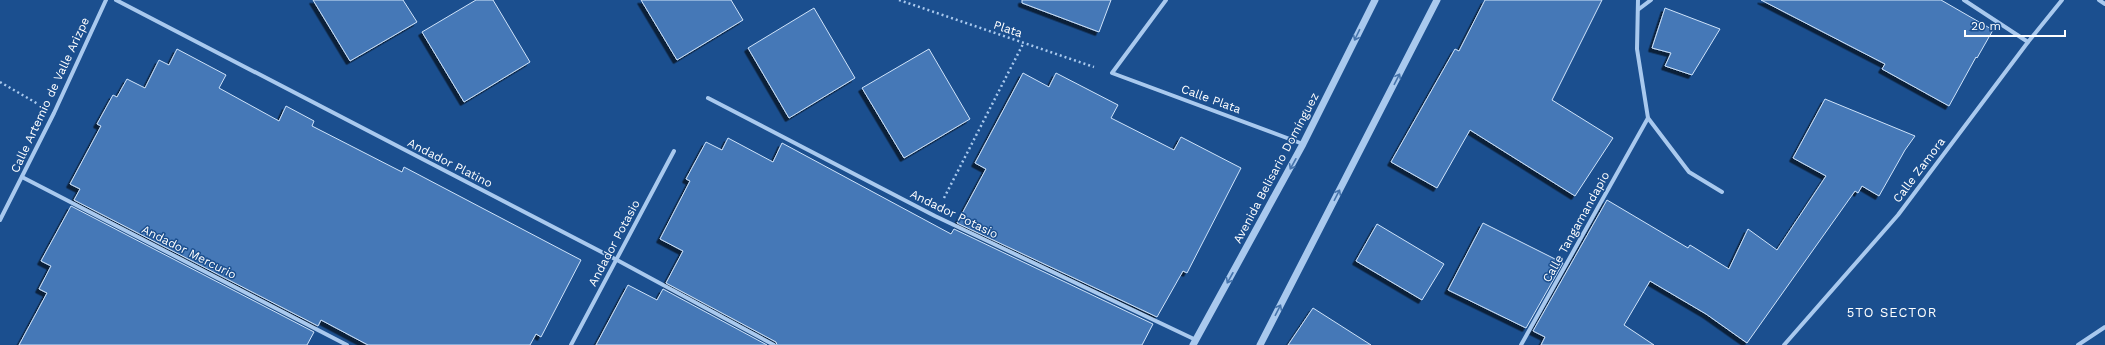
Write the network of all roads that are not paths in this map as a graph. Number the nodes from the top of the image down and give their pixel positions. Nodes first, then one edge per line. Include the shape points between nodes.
1 (106, 0) edge
2 (116, 0) edge
3 (1166, 0) edge
4 (1375, 0) edge
5 (1437, 0) edge
6 (1638, 0) edge
7 (1651, 0) edge
8 (1964, 0) edge
9 (2062, 0) edge
10 (2099, 0) edge
11 (2105, 4) edge
12 (1638, 9) junction
13 (2028, 42) junction
14 (708, 98) dead end
15 (1648, 118) junction
16 (1303, 144) junction
17 (674, 151) dead end
18 (22, 177) junction
19 (1722, 192) dead end
20 (0, 220) edge
21 (617, 260) junction
22 (2105, 327) edge
23 (1194, 343) edge
24 (347, 345) edge
25 (571, 345) edge
26 (774, 345) edge
27 (1260, 345) edge
28 (1522, 345) edge
29 (1784, 345) edge
30 (2078, 345) edge

1 - 18 street, Calle Artemio de Valle Arizpe
2 - 21 street, Andador Platino
3 - 16 street, Calle Plata via 1112,73
4 -> 16 street, Avenida Belisario Domínguez
27 -> 5 street
6 - 12 street
7 - 12 street
8 - 13 street
9 - 13 street, Calle Zamora
10 - 11 street
12 - 15 street via 1637,48
13 - 29 street, Calle Zamora via 1898,215
14 - 23 street, Andador Potasio via 935,216
15 - 19 street via 1689,172
15 - 28 street, Calle Tangamandapio
16 -> 23 street, Avenida Belisario Domínguez
17 - 21 street, Andador Potasio
18 - 20 street, Calle Artemio de Valle Arizpe
18 - 24 street, Andador Mercurio
21 - 25 street, Andador Potasio
21 - 26 street, Andador Platino
22 - 30 street

